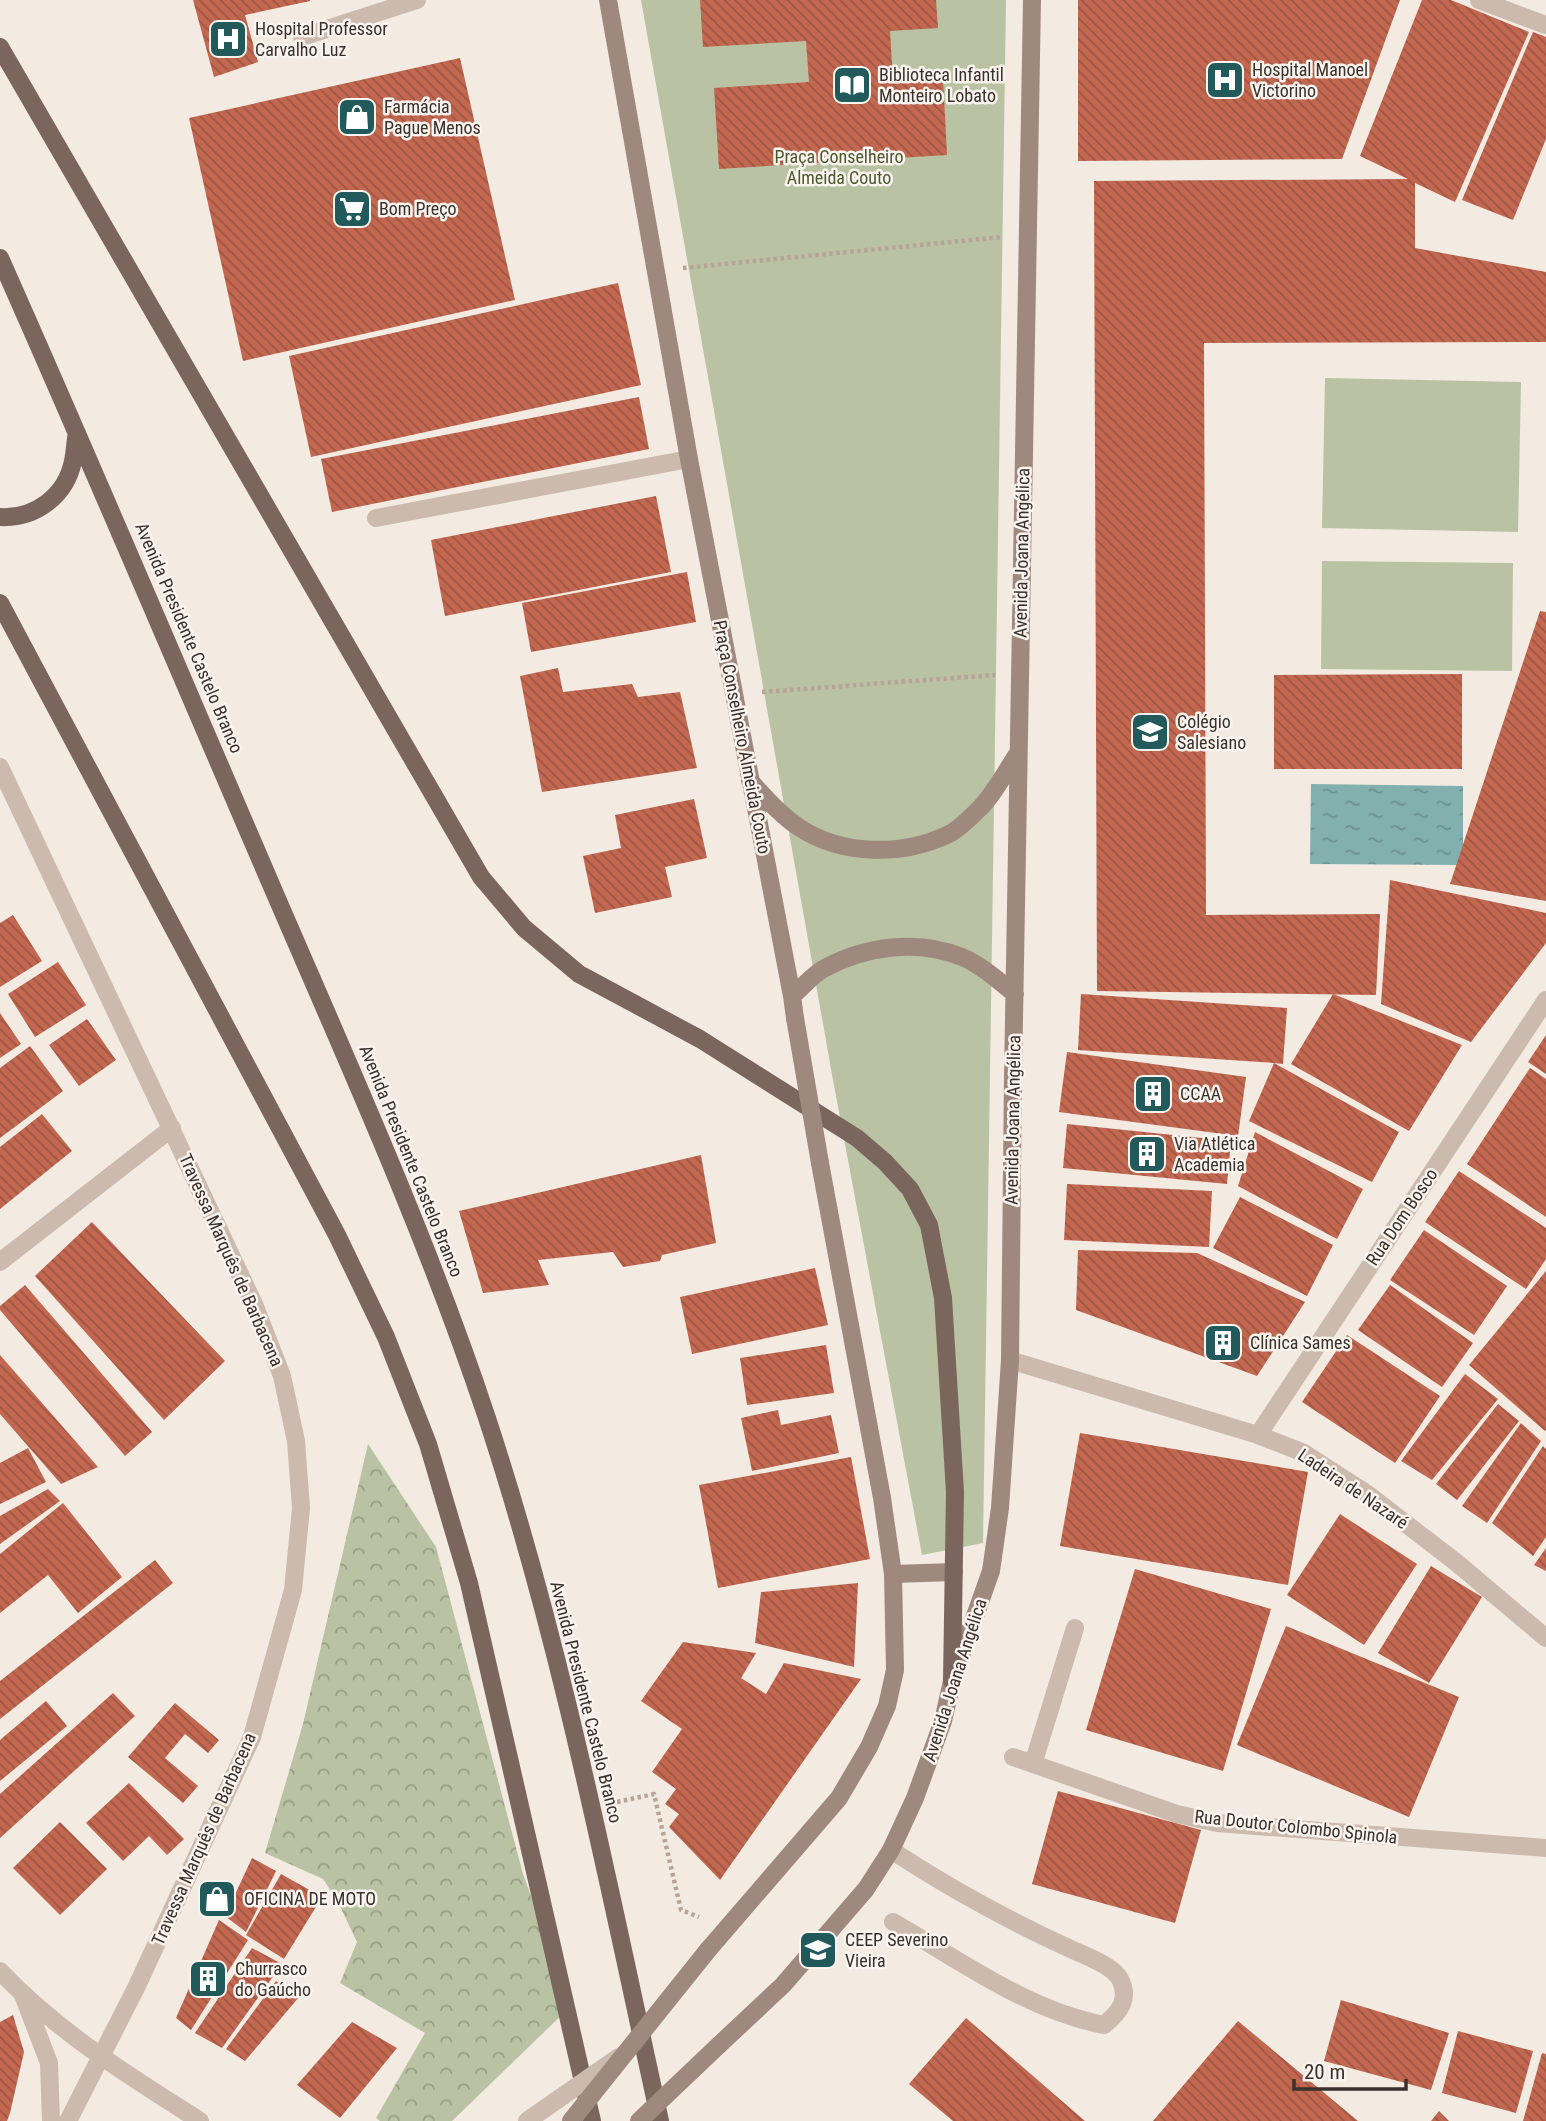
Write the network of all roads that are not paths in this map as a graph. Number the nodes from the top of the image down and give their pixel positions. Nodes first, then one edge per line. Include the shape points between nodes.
1 (416, 0) edge
2 (608, 0) edge
3 (1032, 0) edge
4 (1479, 0) edge
5 (1546, 25) edge
6 (303, 37) dead end
7 (0, 47) edge
8 (0, 258) edge
9 (77, 431) junction
10 (689, 458) junction
11 (0, 517) edge
12 (376, 518) dead end
13 (0, 603) edge
14 (1018, 753) junction
15 (0, 767) edge
16 (750, 780) junction
17 (1015, 994) junction
18 (792, 996) junction
19 (1546, 1000) edge
20 (172, 1128) junction
21 (0, 1262) edge
22 (1010, 1360) junction
23 (1258, 1434) junction
24 (954, 1572) junction
25 (893, 1574) junction
26 (1075, 1628) dead end
27 (1546, 1638) edge
28 (952, 1681) junction
29 (1013, 1756) dead end
30 (1033, 1764) junction
31 (1546, 1848) edge
32 (891, 1850) junction
33 (893, 1922) dead end
34 (0, 1971) edge
35 (23, 1995) junction
36 (622, 2055) junction
37 (101, 2057) junction
38 (51, 2121) edge
39 (68, 2121) edge
40 (200, 2121) edge
41 (527, 2121) edge
42 (571, 2121) edge
43 (592, 2121) edge
44 (639, 2121) edge
45 (660, 2121) edge

1 - 6 street
2 - 10 main road, Praça Conselheiro Almeida Couto
3 - 14 main road, Avenida Joana Angélica
4 - 5 street
7 - 24 main road via 481,877 524,928 579,974 701,1039 857,1138 886,1161 910,1189 929,1226 943,1298 955,1492
8 - 9 main road, Avenida Presidente Castelo Branco
9 - 11 main road via 73,463 52,500 30,514
9 - 45 main road, Avenida Presidente Castelo Branco via 408,1202 488,1421 550,1632
10 - 12 street
10 - 16 main road, Praça Conselheiro Almeida Couto
13 - 43 main road via 337,1235 386,1337 428,1444 469,1583
14 - 16 main road via 981,808 952,833 918,846 874,850 833,845 800,828
14 - 17 main road, Avenida Joana Angélica
15 - 20 street, Travessa Marquês de Barbacena
16 - 18 main road, Praça Conselheiro Almeida Couto
17 - 18 main road via 963,957 937,949 900,947 862,951 823,969
17 - 22 main road, Avenida Joana Angélica
18 - 25 main road, Praça Conselheiro Almeida Couto, bridge
19 - 23 street, Rua Dom Bosco
20 - 21 street
20 - 37 street, Travessa Marquês de Barbacena via 254,1304 282,1376 296,1441 301,1508 293,1590 252,1737
22 - 23 street, Ladeira de Nazaré
22 - 28 main road, Avenida Joana Angélica via 991,1571
23 - 27 street, Ladeira de Nazaré via 1304,1453 1366,1493
24 - 25 main road
24 - 28 main road
25 - 36 main road, bridge via 895,1670 887,1706 869,1747 839,1797
26 - 30 street
28 - 32 main road, Avenida Joana Angélica via 939,1732
29 - 30 street, Rua Doutor Colombo Spinola
30 - 31 street, Rua Doutor Colombo Spinola via 1177,1814 1217,1823
32 - 33 street via 1030,1930 1098,1961 1119,1977 1125,1997 1117,2014 1104,2025 1062,2015 996,1983
32 - 44 main road, Avenida Joana Angélica, bridge via 866,1889 783,1985
34 - 35 street
35 - 37 street
35 - 38 street via 49,2063
36 - 41 street, bridge
36 - 42 main road, bridge
37 - 39 street, Travessa Marquês de Barbacena
37 - 40 street

